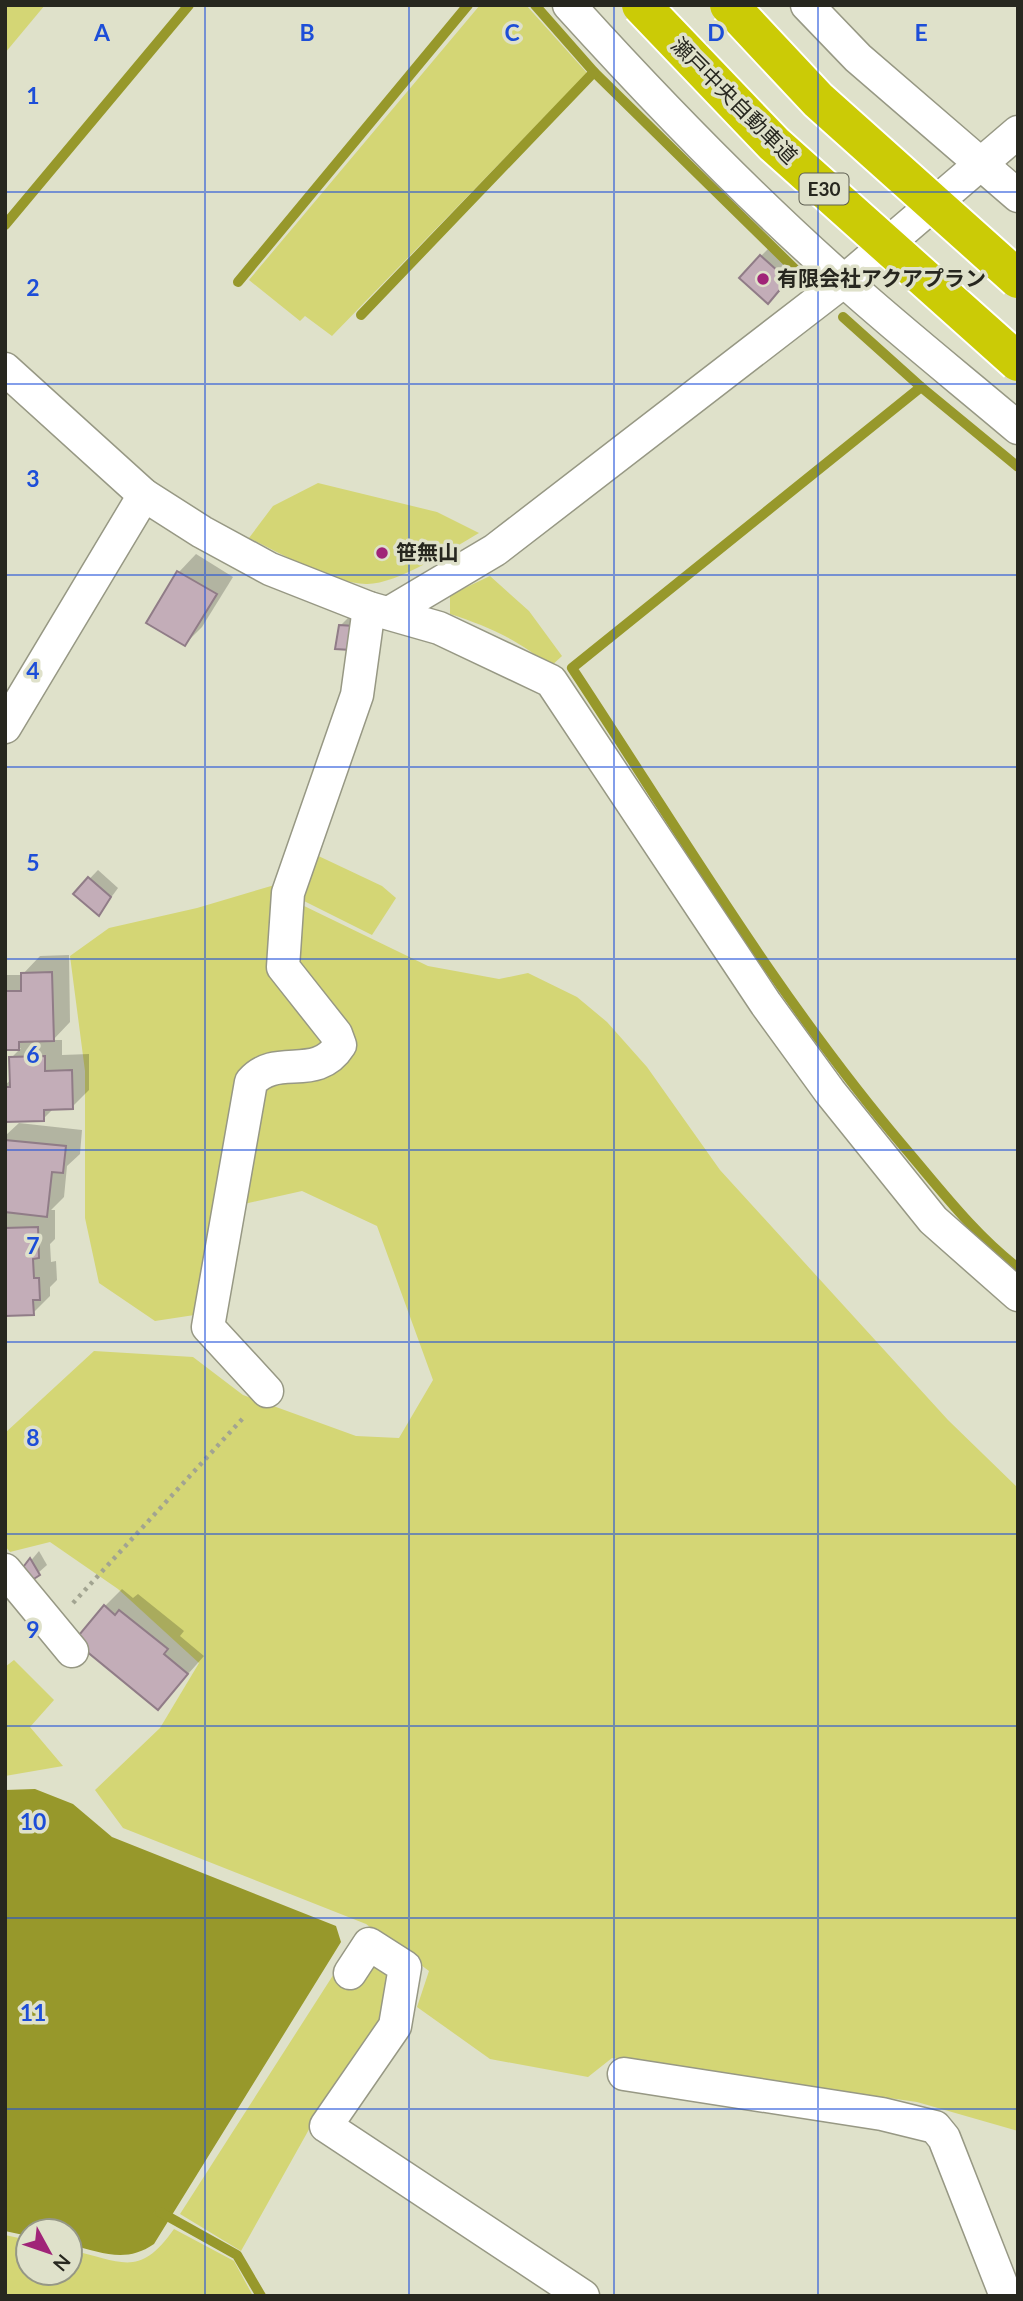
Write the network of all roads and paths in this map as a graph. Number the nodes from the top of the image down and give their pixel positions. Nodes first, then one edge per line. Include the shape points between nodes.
1 (569, 5) edge
2 (641, 5) edge
3 (729, 5) edge
4 (807, 5) edge
5 (1018, 132) edge
6 (982, 166) junction
7 (1018, 196) edge
8 (1018, 279) edge
9 (844, 281) junction
10 (1018, 362) edge
11 (5, 369) edge
12 (1018, 428) edge
13 (144, 495) junction
14 (379, 610) junction
15 (5, 727) edge
16 (1018, 1295) edge
17 (267, 1391) joint
18 (5, 1570) edge
19 (51, 1626) junction
20 (72, 1651) dead end
21 (350, 1973) dead end
22 (624, 2074) dead end
23 (583, 2296) edge
24 (1006, 2296) edge

1 - 9 street via 734,178
2 - 10 highway, 瀬戸中央自動車道 / E30, bridge via 775,144
3 - 8 highway, bridge via 818,100
4 - 6 street via 858,58
5 - 6 street
6 - 7 street
6 - 9 street
9 - 12 street
9 - 14 street via 495,550
11 - 13 street
13 - 14 street via 270,569
13 - 15 street
14 - 16 street via 439,628 551,681 766,1004 830,1092 933,1220
14 - 17 street via 357,695 288,894 284,967 340,1045 320,1065 260,1071 251,1083 208,1328
17 - 19 path
18 - 19 street
19 - 20 street
21 - 23 street via 369,1944 405,1967 394,2026 326,2126
22 - 24 street via 882,2114 935,2127 944,2138

